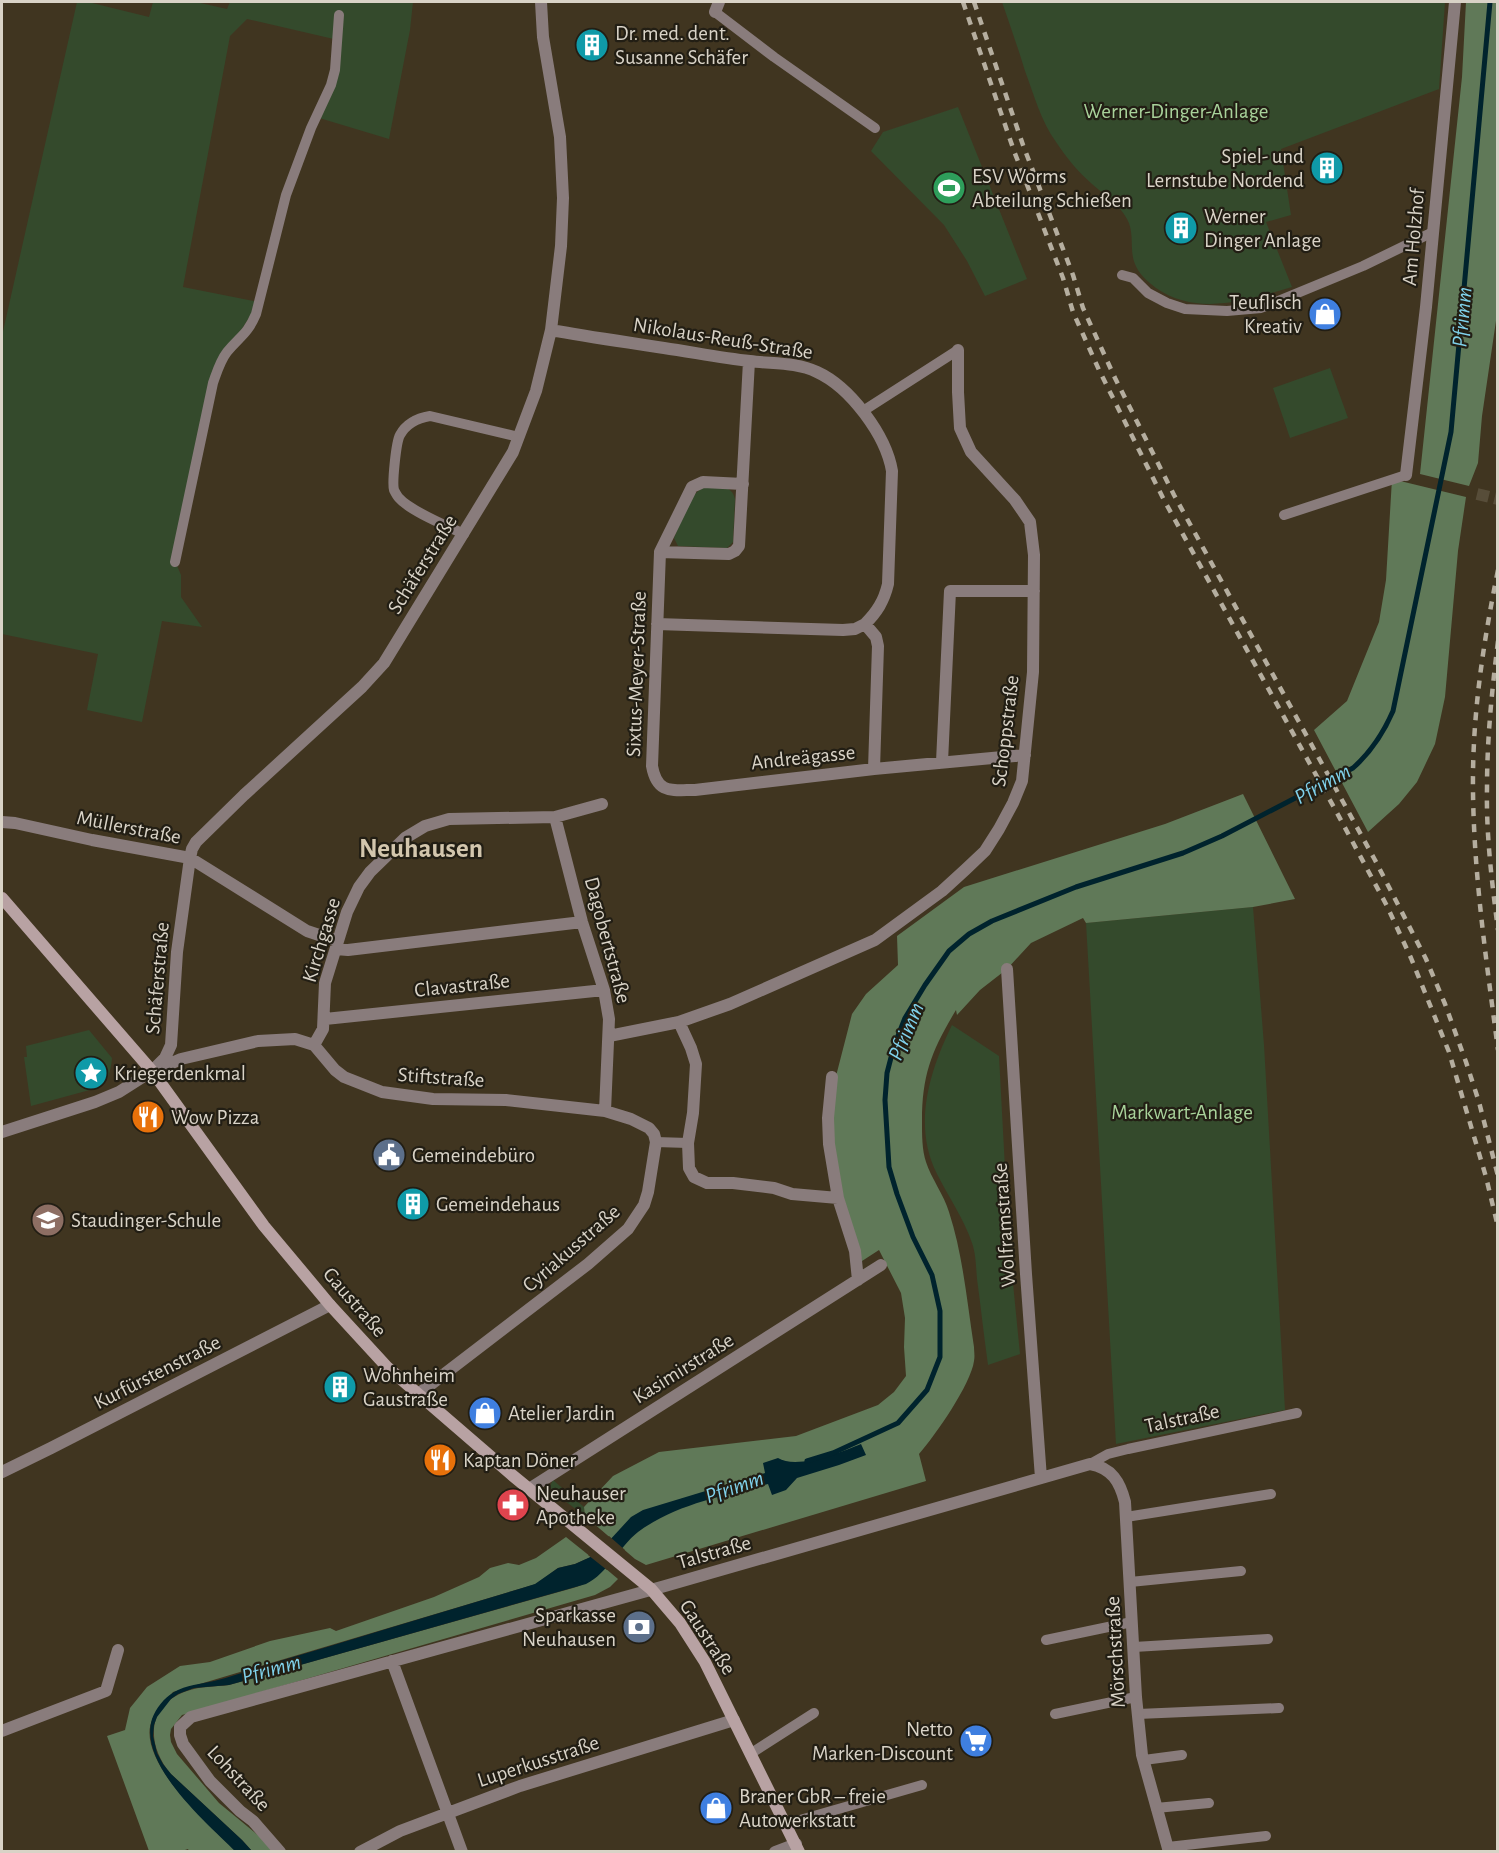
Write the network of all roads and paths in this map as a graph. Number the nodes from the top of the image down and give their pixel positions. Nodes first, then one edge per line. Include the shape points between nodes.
1 (541, 2) edge
2 (1455, 2) edge
3 (717, 7) edge
4 (339, 15) dead end
5 (875, 128) dead end
6 (1433, 232) junction
7 (1122, 275) dead end
8 (551, 330) junction
9 (958, 350) joint
10 (749, 362) junction
11 (863, 411) junction
12 (519, 437) junction
13 (1406, 475) joint
14 (743, 484) junction
15 (1284, 515) dead end
16 (464, 534) junction
17 (660, 552) junction
18 (175, 562) dead end
19 (1034, 591) junction
20 (657, 624) junction
21 (865, 624) junction
22 (1025, 755) junction
23 (942, 762) junction
24 (874, 769) junction
25 (668, 790) joint
26 (602, 804) dead end
27 (555, 817) junction
28 (2, 822) edge
29 (190, 858) junction
30 (2, 898) edge
31 (582, 922) junction
32 (337, 945) junction
33 (1007, 969) dead end
34 (604, 990) junction
35 (325, 1019) junction
36 (679, 1022) junction
37 (609, 1036) junction
38 (314, 1045) junction
39 (152, 1071) junction
40 (832, 1077) dead end
41 (604, 1111) junction
42 (2, 1132) edge
43 (656, 1142) junction
44 (688, 1143) junction
45 (838, 1198) junction
46 (881, 1265) dead end
47 (858, 1280) junction
48 (330, 1305) junction
49 (417, 1395) junction
50 (1297, 1413) dead end
51 (1090, 1464) junction
52 (2, 1472) edge
53 (1041, 1478) junction
54 (529, 1489) junction
55 (1270, 1494) dead end
56 (1126, 1517) junction
57 (1241, 1571) dead end
58 (1130, 1582) junction
59 (651, 1589) junction
60 (1132, 1622) junction
61 (1268, 1639) dead end
62 (1046, 1640) dead end
63 (1134, 1647) junction
64 (118, 1650) dead end
65 (392, 1661) junction
66 (1136, 1696) junction
67 (1279, 1708) dead end
68 (814, 1713) dead end
69 (1055, 1714) dead end
70 (1138, 1714) junction
71 (734, 1720) junction
72 (180, 1727) joint
73 (2, 1731) edge
74 (750, 1754) junction
75 (1182, 1755) dead end
76 (1144, 1760) junction
77 (922, 1785) dead end
78 (1209, 1803) dead end
79 (1156, 1808) junction
80 (447, 1813) junction
81 (786, 1824) junction
82 (1266, 1836) dead end
83 (798, 1848) edge
84 (1168, 1849) edge
85 (280, 1851) edge
86 (360, 1851) edge
87 (462, 1851) edge
88 (776, 1851) edge

1 - 8 street, Schäferstraße via 563,186
2 - 6 street, Am Holzhof
3 - 5 lane via 774,57
4 - 18 lane via 333,78 286,195 256,315 250,329 227,352 213,383
6 - 7 lane via 1261,308 1185,309 1148,293 1133,278
6 - 13 street, Am Holzhof
8 - 10 street, Nikolaus-Reuß-Straße
8 - 12 street, Schäferstraße via 536,391
9 - 11 lane
9 - 19 street, Schoppstraße via 960,428 970,452 1030,522
10 - 11 street, Nikolaus-Reuß-Straße via 815,371
10 - 14 street
11 - 21 street, Nikolaus-Reuß-Straße via 885,448 892,471 888,584 880,607
12 - 16 street, Schäferstraße
12 - 16 lane via 430,416 420,417 400,435 394,478 397,496 406,506
13 - 15 lane
14 - 17 street, Sixtus-Meyer-Straße via 703,482 692,487
14 - 17 street via 740,540 735,551
16 - 29 street, Schäferstraße via 384,663 202,835
17 - 20 street, Sixtus-Meyer-Straße
19 - 22 street, Schoppstraße
19 - 23 street via 950,591
20 - 21 street via 843,630
20 - 25 street, Sixtus-Meyer-Straße via 652,766 659,785
21 - 24 street via 878,646
22 - 23 street, Andreägasse
22 - 36 street, Schoppstraße via 1018,793 985,851 920,908 874,940 730,1004
23 - 24 street, Andreägasse
24 - 25 street, Andreägasse
26 - 27 street
27 - 31 street, Dagobertstraße
27 - 32 street, Kirchgasse via 449,819 414,832 389,852 359,888
28 - 29 street, Müllerstraße
29 - 32 street, Müllerstraße
29 - 39 street, Schäferstraße via 177,952 171,1045
30 - 39 main road, Gaustraße
31 - 32 street, Müllerstraße via 348,950
31 - 34 street, Dagobertstraße
32 - 35 street, Kirchgasse via 325,983
33 - 53 street, Wolframstraße
34 - 35 street, Clavastraße
34 - 37 street, Dagobertstraße
35 - 38 street, Kirchgasse
36 - 37 street, Schoppstraße
36 - 44 street via 696,1064
37 - 41 street, Dagobertstraße
38 - 39 street via 295,1039 258,1041 181,1059
38 - 41 street, Stiftstraße via 344,1077 382,1092
39 - 42 street via 95,1102
39 - 48 main road, Gaustraße via 264,1226
40 - 45 street via 829,1144
41 - 43 street via 649,1128
43 - 44 lane
43 - 49 street, Cyriakusstraße via 644,1205 628,1230
44 - 45 street via 689,1168 700,1181
45 - 47 street via 855,1251
46 - 47 street, Kasimirstraße
47 - 54 street, Kasimirstraße
48 - 49 main road, Gaustraße
48 - 52 street, Kurfürstenstraße
49 - 54 main road, Gaustraße
50 - 51 lane, Talstraße via 1108,1454
51 - 53 street, Talstraße
51 - 56 street, Mörschstraße via 1101,1466 1116,1479 1122,1490
53 - 59 street, Talstraße
54 - 59 main road, Gaustraße
55 - 56 lane
56 - 58 street, Mörschstraße
57 - 58 lane
58 - 60 street, Mörschstraße
59 - 65 street, Talstraße
59 - 71 main road, Gaustraße via 694,1644
60 - 62 lane
60 - 63 street, Mörschstraße
61 - 63 lane
63 - 66 street, Mörschstraße
64 - 73 street via 106,1691
65 - 72 street, Talstraße via 191,1717
65 - 80 street
66 - 69 lane
66 - 70 street, Mörschstraße
67 - 70 lane
68 - 74 lane
70 - 76 street, Mörschstraße
71 - 74 main road, Gaustraße
71 - 80 street, Luperkusstraße via 520,1786
72 - 85 street, Lohstraße via 183,1743 210,1781
74 - 81 main road, Gaustraße
75 - 76 lane
76 - 79 street, Mörschstraße
77 - 81 lane
78 - 79 lane
79 - 84 street, Mörschstraße
80 - 86 street, Luperkusstraße
80 - 87 street
81 - 83 main road, Gaustraße
82 - 84 lane
83 - 88 street

